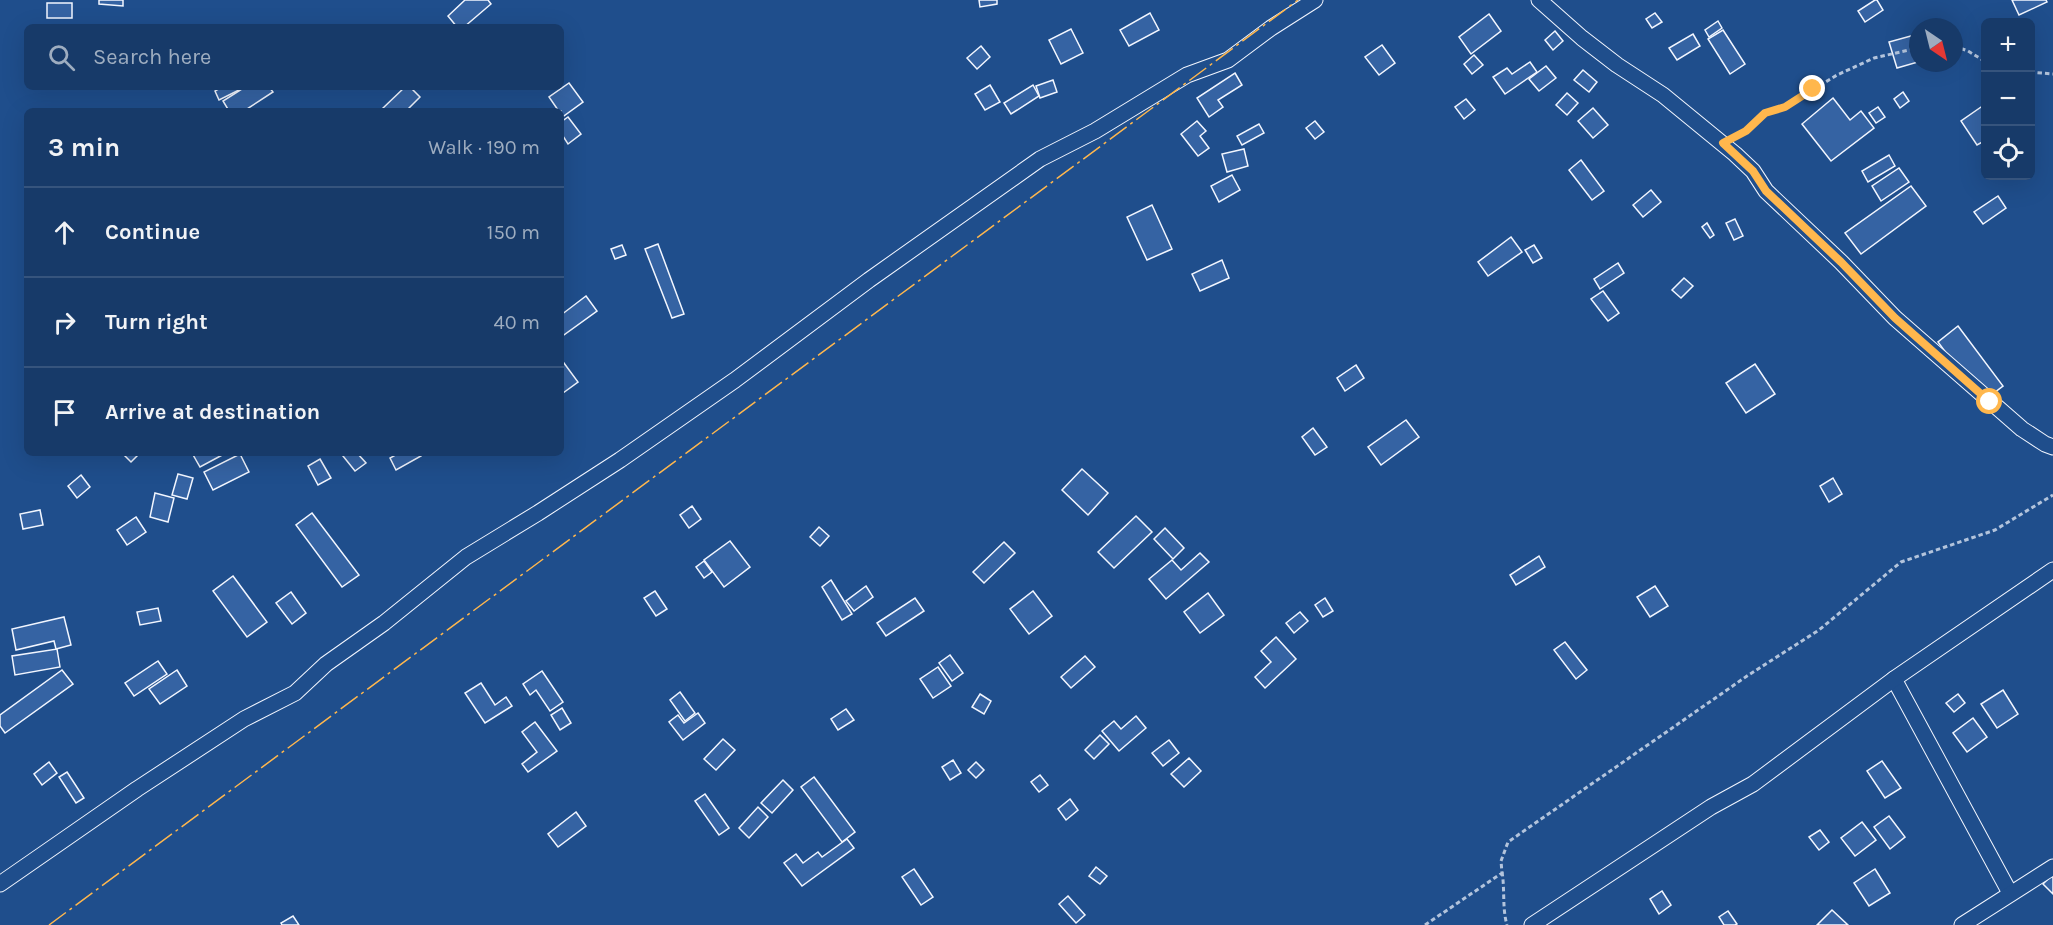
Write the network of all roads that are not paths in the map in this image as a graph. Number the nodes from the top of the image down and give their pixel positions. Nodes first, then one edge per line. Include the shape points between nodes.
1 (1315, 0) edge
2 (1539, 0) edge
3 (2053, 447) edge
4 (2053, 570) edge
5 (1894, 679) junction
6 (2053, 867) edge
7 (0, 884) edge
8 (2010, 893) junction
9 (1532, 925) edge
10 (1962, 925) edge

1 - 7 street via 1228,60 1187,75 1040,159 868,280 726,387 620,460 466,557 326,664 295,693 243,719
2 - 3 street via 1582,38 1723,143 1895,318 2022,429
4 - 5 street
5 - 8 street
5 - 9 street via 1753,784 1711,807
6 - 8 street
8 - 10 street

